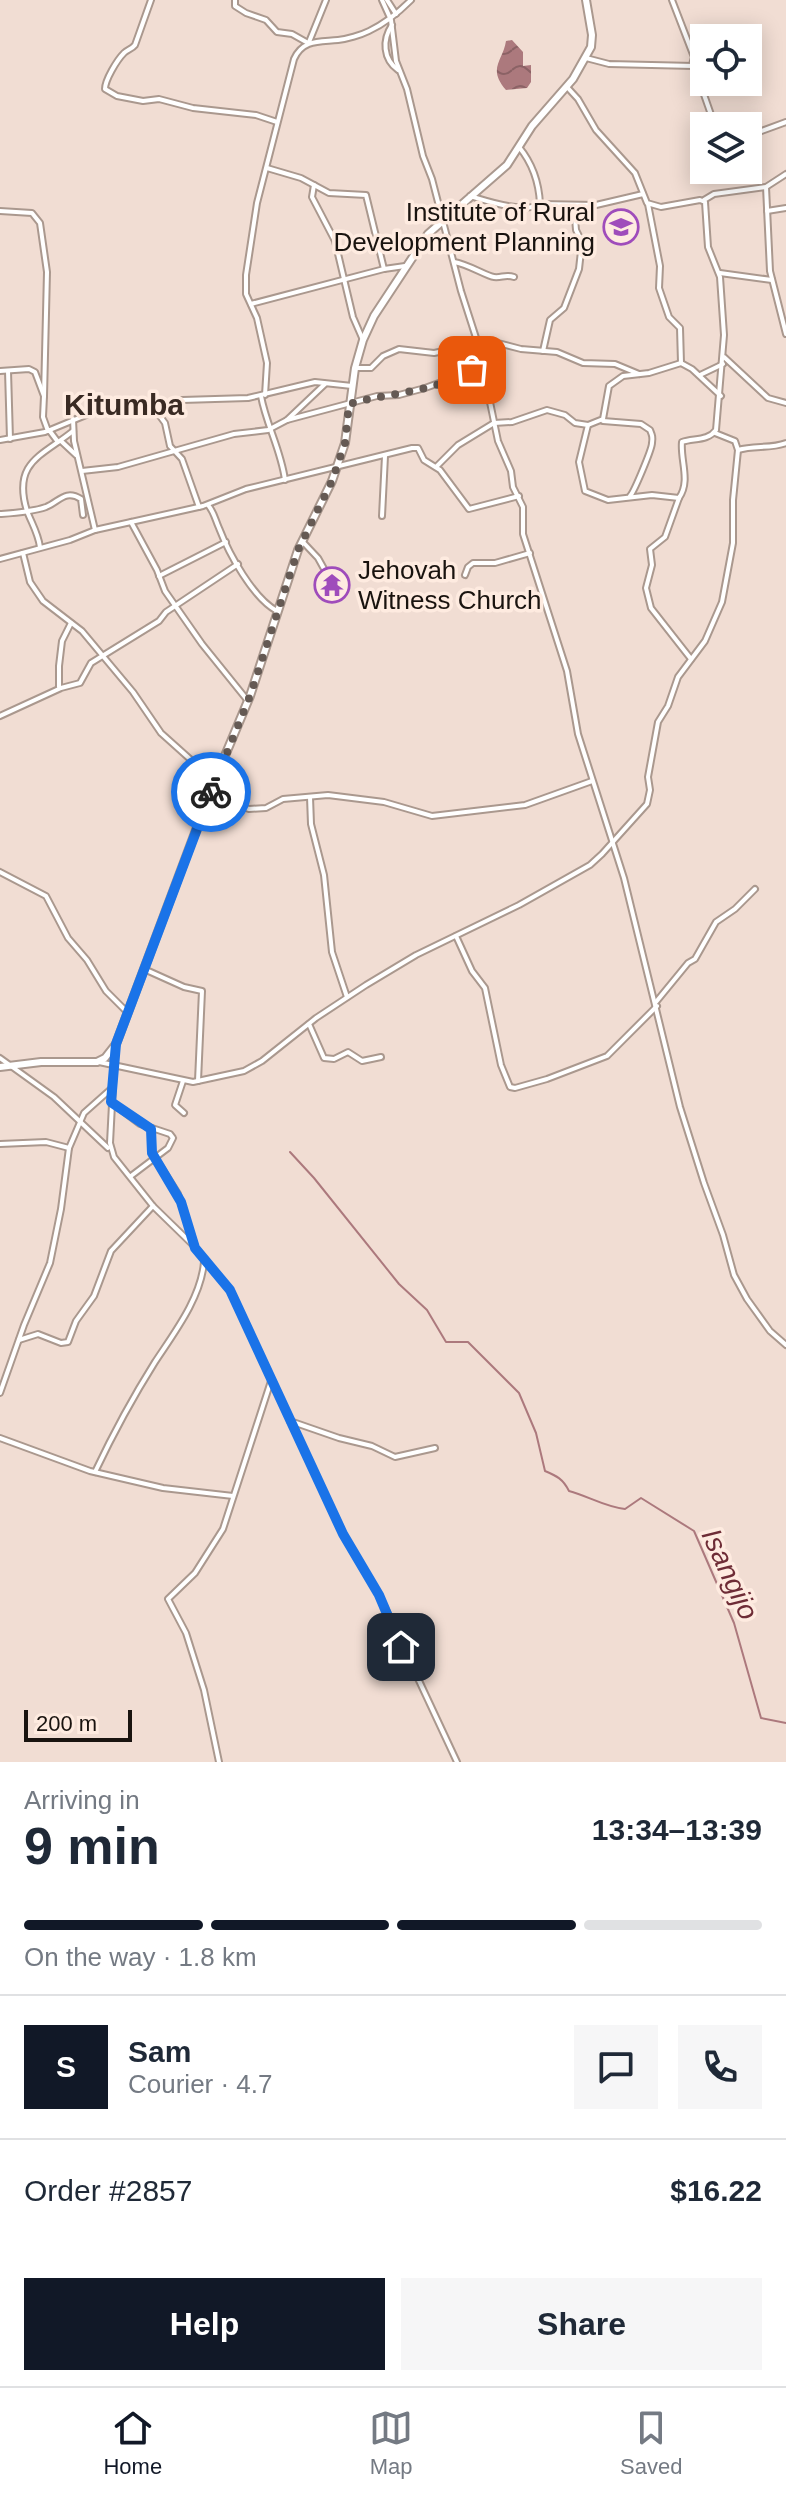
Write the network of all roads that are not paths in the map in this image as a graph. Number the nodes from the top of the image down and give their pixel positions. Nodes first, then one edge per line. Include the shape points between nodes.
1 (151, 0) edge
2 (235, 0) edge
3 (326, 0) edge
4 (384, 0) edge
5 (411, 0) edge
6 (586, 0) edge
7 (672, 0) edge
8 (396, 14) junction
9 (391, 22) junction
10 (308, 43) junction
11 (690, 47) edge
12 (586, 58) junction
13 (690, 65) edge
14 (567, 87) junction
15 (277, 122) junction
16 (786, 122) edge
17 (762, 131) edge
18 (519, 147) junction
19 (267, 168) junction
20 (786, 174) edge
21 (314, 185) junction
22 (766, 187) junction
23 (643, 194) junction
24 (470, 196) junction
25 (704, 200) junction
26 (540, 204) junction
27 (648, 204) junction
28 (574, 206) junction
29 (786, 208) edge
30 (0, 211) edge
31 (767, 211) junction
32 (443, 220) junction
33 (454, 262) junction
34 (407, 266) junction
35 (384, 269) junction
36 (718, 272) junction
37 (514, 277) dead end
38 (343, 279) junction
39 (772, 280) junction
40 (251, 304) junction
41 (786, 334) edge
42 (363, 340) junction
43 (478, 344) junction
44 (543, 351) junction
45 (724, 357) junction
46 (681, 363) junction
47 (723, 364) junction
48 (483, 367) junction
49 (355, 368) junction
50 (8, 371) junction
51 (0, 372) edge
52 (639, 374) junction
53 (699, 375) junction
54 (325, 384) junction
55 (352, 386) junction
56 (263, 395) junction
57 (44, 396) junction
58 (721, 396) junction
59 (786, 403) edge
60 (349, 404) junction
61 (154, 408) junction
62 (73, 419) junction
63 (287, 420) junction
64 (601, 420) junction
65 (494, 423) junction
66 (588, 425) junction
67 (272, 428) junction
68 (48, 430) junction
69 (73, 431) junction
70 (715, 433) junction
71 (10, 439) junction
72 (0, 440) edge
73 (60, 441) junction
74 (786, 443) edge
75 (738, 450) junction
76 (175, 451) junction
77 (385, 456) junction
78 (79, 459) junction
79 (436, 467) junction
80 (336, 468) junction
81 (82, 471) junction
82 (286, 478) junction
83 (519, 496) junction
84 (630, 496) junction
85 (679, 498) junction
86 (208, 505) junction
87 (199, 507) junction
88 (28, 511) junction
89 (0, 514) edge
90 (83, 515) dead end
91 (382, 516) dead end
92 (131, 522) junction
93 (95, 530) junction
94 (302, 541) junction
95 (226, 542) junction
96 (40, 548) junction
97 (23, 553) junction
98 (530, 553) junction
99 (0, 559) edge
100 (238, 564) junction
101 (465, 575) dead end
102 (159, 576) junction
103 (328, 576) dead end
104 (177, 607) junction
105 (277, 611) junction
106 (71, 622) junction
107 (103, 655) junction
108 (691, 659) junction
109 (58, 689) junction
110 (248, 701) junction
111 (0, 716) edge
112 (592, 781) junction
113 (214, 782) junction
114 (310, 797) junction
115 (208, 800) junction
116 (614, 841) junction
117 (0, 872) edge
118 (755, 889) dead end
119 (456, 936) junction
120 (144, 969) junction
121 (347, 997) junction
122 (656, 1004) junction
123 (127, 1012) junction
124 (309, 1024) junction
125 (116, 1044) junction
126 (381, 1057) dead end
127 (0, 1058) edge
128 (97, 1062) junction
129 (113, 1066) junction
130 (0, 1067) edge
131 (12, 1067) junction
132 (183, 1081) junction
133 (198, 1082) junction
134 (111, 1089) junction
135 (111, 1102) junction
136 (184, 1113) dead end
137 (79, 1123) junction
138 (151, 1129) junction
139 (111, 1136) junction
140 (99, 1140) junction
141 (0, 1144) edge
142 (69, 1148) junction
143 (110, 1149) junction
144 (154, 1158) junction
145 (131, 1176) junction
146 (153, 1206) junction
147 (195, 1248) junction
148 (205, 1260) junction
149 (19, 1340) junction
150 (786, 1345) edge
151 (272, 1379) junction
152 (0, 1393) edge
153 (290, 1421) junction
154 (0, 1438) edge
155 (435, 1448) dead end
156 (95, 1472) junction
157 (234, 1496) junction
158 (219, 1762) edge
159 (457, 1762) edge

1 - 15 street via 135,45 111,71 105,89 143,101 159,99
2 - 10 street via 237,8 266,20 277,32
3 - 10 street
4 - 8 street
4 - 9 street
5 - 8 street
6 - 12 street via 592,35
7 - 11 street
8 - 9 street
9 - 10 street via 342,39
9 - 32 street via 393,46
10 - 15 street via 294,59
12 - 13 street via 609,64
12 - 14 street
14 - 18 street
14 - 23 street via 635,173
15 - 19 street
16 - 17 street
18 - 24 street via 507,165
18 - 26 street via 539,185
19 - 21 street
19 - 40 street via 246,275
20 - 22 street
21 - 35 street via 367,197
21 - 38 street via 312,197 334,237
22 - 25 street
22 - 31 street
23 - 27 street
23 - 28 street
24 - 26 street via 524,208
24 - 32 street
25 - 27 street via 665,207
25 - 36 street via 708,247
26 - 28 street
27 - 46 street via 659,288 669,317 680,327
28 - 44 street via 582,242 579,269 564,308 550,320
29 - 31 street
30 - 57 street via 32,213 40,223 48,286
31 - 39 street
32 - 33 street
32 - 34 street
33 - 37 street via 492,277
33 - 43 street
34 - 35 street
34 - 42 street
35 - 38 street
36 - 39 street
36 - 45 street
38 - 40 street
38 - 42 street
39 - 41 street
40 - 56 street via 267,363
42 - 49 street
43 - 44 street
43 - 48 street
43 - 49 street via 442,353 396,349 369,369
44 - 52 street via 583,363 615,364
45 - 47 street
45 - 59 street via 768,398
46 - 52 street
46 - 53 street
47 - 53 street
47 - 58 street
48 - 60 street via 430,387
48 - 65 street
49 - 55 street
50 - 51 street
50 - 57 street via 34,371
50 - 71 street
52 - 64 street via 623,376 609,386
53 - 58 street
54 - 55 street
54 - 56 street
54 - 63 street
55 - 60 street
56 - 61 street via 177,401
56 - 67 street
57 - 68 street
58 - 70 street
60 - 63 street
60 - 80 street
61 - 62 street
61 - 76 street
62 - 68 street
62 - 69 street
63 - 67 street
64 - 66 street
64 - 84 street via 641,424 650,430 651,448
65 - 66 street via 547,410
65 - 79 street via 458,445
65 - 83 street
66 - 84 street via 579,462 584,489 608,500
67 - 76 street
67 - 82 street
68 - 71 street
68 - 73 street
69 - 73 street
69 - 78 street
70 - 75 street via 735,441
70 - 85 street via 682,442 685,479
71 - 72 street
73 - 78 street
73 - 88 street via 39,454 24,474
74 - 75 street
75 - 108 street via 732,557 722,602
76 - 81 street
76 - 87 street
77 - 79 street via 416,448
77 - 80 street
77 - 91 street
78 - 81 street
79 - 83 street via 469,509
80 - 82 street
80 - 94 street
81 - 93 street
82 - 86 street
83 - 98 street
84 - 85 street
85 - 108 street via 665,537 650,549 646,588 653,613
86 - 87 street
86 - 95 street
87 - 92 street
88 - 89 street
88 - 90 street via 74,496 81,499
88 - 96 street
92 - 93 street
92 - 102 street
93 - 96 street
94 - 103 street
94 - 105 street
95 - 100 street
95 - 102 street
96 - 97 street
97 - 99 street
97 - 106 street via 32,586
98 - 101 street via 473,563
98 - 112 street via 567,671
100 - 104 street
100 - 105 street via 260,599
102 - 104 street
104 - 107 street
104 - 110 street
105 - 110 street
106 - 107 street
106 - 109 street via 62,641
107 - 109 street via 80,683
107 - 113 street via 161,733
108 - 116 street via 656,728 647,804
109 - 111 street
110 - 113 street
112 - 114 street via 525,805 438,815 378,801
112 - 116 street
113 - 115 street
114 - 115 street via 252,809
114 - 121 street via 332,952
115 - 120 street
116 - 119 street via 590,865
116 - 122 street
117 - 123 street via 46,896 68,938
118 - 122 street via 716,922 695,959
119 - 121 street
119 - 122 street via 485,988 510,1087 607,1056
120 - 123 street
120 - 133 street via 202,991
121 - 124 street
122 - 150 street via 680,1107 734,1275 770,1331
123 - 125 street
124 - 126 street via 324,1058 348,1052 362,1061
124 - 133 street via 249,1068
125 - 128 street
125 - 129 street
127 - 131 street
128 - 129 street
128 - 131 street
129 - 132 street
129 - 134 street
130 - 131 street
131 - 137 street
132 - 133 street
132 - 136 street via 175,1105
134 - 135 street
134 - 137 street
135 - 138 street
135 - 139 street
137 - 140 street
137 - 142 street
138 - 144 street
138 - 144 street via 173,1138
139 - 140 street
139 - 143 street
140 - 143 street
141 - 142 street via 46,1142
142 - 149 street via 50,1263
143 - 145 street
144 - 145 street
144 - 147 street via 181,1202
145 - 146 street
146 - 147 street
146 - 149 street via 111,1251 68,1342 38,1334
147 - 148 street
148 - 151 street via 230,1290
148 - 156 street via 187,1312
149 - 152 street
151 - 153 street
151 - 157 street
153 - 155 street via 395,1457
153 - 159 street
154 - 156 street
156 - 157 street via 163,1488
157 - 158 street via 218,1539 168,1599 183,1625 204,1690

